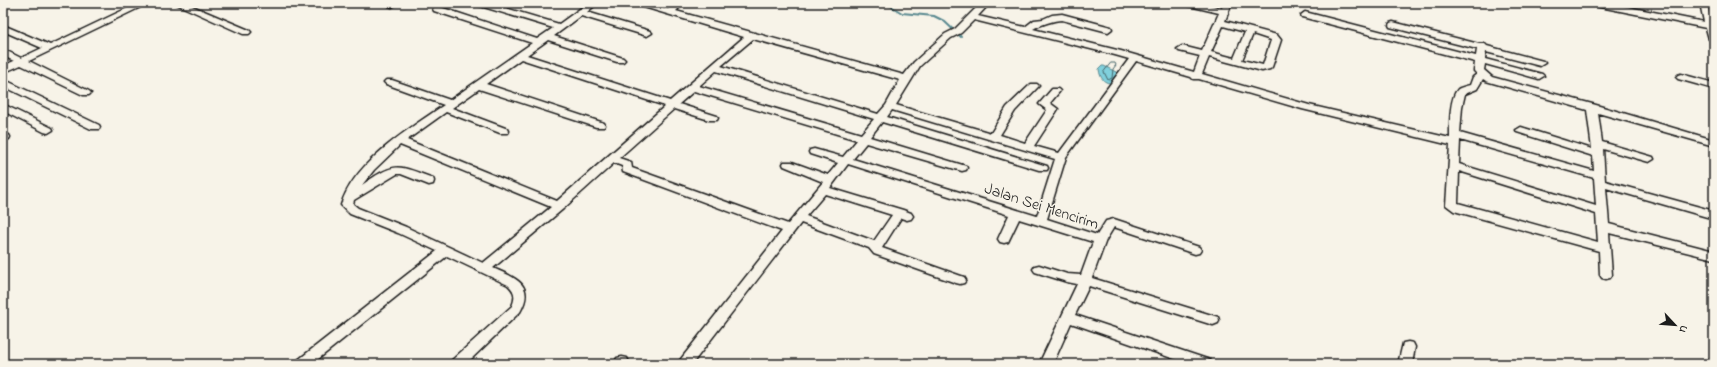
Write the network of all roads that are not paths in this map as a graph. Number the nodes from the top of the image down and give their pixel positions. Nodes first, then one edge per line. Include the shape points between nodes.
1 (145, 3) edge
2 (178, 3) edge
3 (480, 3) edge
4 (594, 3) edge
5 (640, 3) edge
6 (680, 3) edge
7 (986, 3) edge
8 (1188, 3) edge
9 (1595, 3) edge
10 (1704, 3) edge
11 (1226, 7) edge
12 (437, 9) dead end
13 (669, 12) junction
14 (581, 13) junction
15 (1305, 15) dead end
16 (973, 17) junction
17 (1219, 22) junction
18 (1392, 25) dead end
19 (1712, 26) edge
20 (561, 27) junction
21 (3, 28) edge
22 (1108, 29) dead end
23 (1027, 30) junction
24 (1250, 30) junction
25 (246, 32) dead end
26 (647, 33) dead end
27 (546, 36) junction
28 (751, 36) junction
29 (1714, 40) edge
30 (538, 42) junction
31 (1482, 46) junction
32 (50, 48) junction
33 (1182, 49) dead end
34 (3, 52) edge
35 (519, 55) junction
36 (1207, 55) junction
37 (1134, 58) junction
38 (620, 60) dead end
39 (1480, 60) junction
40 (23, 61) junction
41 (1237, 62) junction
42 (1540, 63) dead end
43 (714, 67) junction
44 (3, 70) edge
45 (1483, 75) junction
46 (1539, 76) dead end
47 (1196, 77) junction
48 (1681, 77) dead end
49 (906, 79) junction
50 (3, 82) edge
51 (389, 82) dead end
52 (478, 85) junction
53 (1034, 86) dead end
54 (1714, 86) edge
55 (692, 87) junction
56 (1055, 91) dead end
57 (86, 93) dead end
58 (673, 105) junction
59 (448, 106) junction
60 (890, 106) junction
61 (3, 107) edge
62 (1592, 107) junction
63 (881, 117) junction
64 (713, 118) dead end
65 (600, 125) dead end
66 (95, 127) dead end
67 (48, 130) dead end
68 (1521, 130) dead end
69 (504, 131) dead end
70 (994, 136) junction
71 (863, 138) junction
72 (1455, 139) junction
73 (399, 141) junction
74 (1714, 143) edge
75 (1028, 147) junction
76 (1598, 149) junction
77 (814, 152) dead end
78 (1061, 157) junction
79 (613, 159) junction
80 (1649, 159) dead end
81 (846, 161) junction
82 (788, 164) dead end
83 (1454, 166) junction
84 (962, 168) dead end
85 (1043, 168) dead end
86 (829, 180) junction
87 (1600, 180) junction
88 (429, 181) dead end
89 (822, 189) junction
90 (349, 198) junction
91 (560, 206) junction
92 (1601, 211) junction
93 (1016, 213) junction
94 (1714, 215) edge
95 (799, 218) junction
96 (1040, 221) junction
97 (1603, 227) junction
98 (790, 229) junction
99 (1004, 239) dead end
100 (1100, 240) junction
101 (877, 246) junction
102 (1604, 248) junction
103 (1195, 250) dead end
104 (445, 251) junction
105 (1714, 255) edge
106 (484, 269) junction
107 (1039, 269) dead end
108 (1606, 275) dead end
109 (960, 280) dead end
110 (1085, 280) junction
111 (1067, 318) junction
112 (1212, 320) dead end
113 (1408, 347) dead end
114 (303, 364) edge
115 (457, 364) edge
116 (684, 364) edge
117 (1046, 364) edge
118 (1205, 364) edge
119 (1405, 364) edge

1 - 32 street
2 - 25 street
3 - 20 street
4 - 14 street
5 - 13 street
6 - 13 street
7 - 16 street
8 - 11 street
9 - 19 street
10 - 19 street
11 - 17 street
12 - 30 street
13 - 28 street
14 - 20 street
14 - 26 street
15 - 39 street
16 - 23 street
16 - 49 street via 926,55
17 - 24 street
17 - 36 street
18 - 31 street
19 - 29 street
20 - 27 street
21 - 32 street
22 - 23 street via 1054,16 1045,22 1037,22
23 - 37 street
24 - 41 street
24 - 41 street via 1276,40 1267,68
27 - 30 street
27 - 38 street
28 - 43 street
28 - 49 street
30 - 35 street
31 - 39 street
31 - 42 street
32 - 40 street
33 - 36 street
34 - 40 street
35 - 52 street
35 - 58 street
36 - 41 street
36 - 47 street
37 - 47 street
37 - 78 street
39 - 45 street via 1479,71
39 - 46 street
40 - 44 street
40 - 57 street
43 - 55 street
43 - 63 street
45 - 62 street via 1497,82
45 - 72 street via 1478,78 1474,87 1460,93
47 - 72 street via 1306,107
48 - 54 street
49 - 60 street
50 - 66 street
51 - 59 street
52 - 59 street
52 - 65 street
53 - 70 street via 1011,109
55 - 58 street
55 - 71 street
56 - 75 street via 1040,103 1053,109
58 - 64 street
58 - 79 street
59 - 69 street
59 - 73 street
60 - 63 street
60 - 70 street
61 - 67 street
62 - 74 street
62 - 76 street
63 - 71 street
63 - 85 street
68 - 76 street
70 - 75 street
71 - 81 street
71 - 84 street
72 - 83 street
72 - 87 street
73 - 90 street via 370,168
73 - 91 street
75 - 78 street
76 - 80 street
76 - 87 street
77 - 81 street, Jalan Sei Mencirim
78 - 96 street
79 - 91 street
79 - 98 street via 627,164 628,170
81 - 86 street
81 - 93 street, Jalan Sei Mencirim
82 - 86 street
83 - 92 street
83 - 102 street via 1452,205
86 - 89 street
87 - 92 street
87 - 94 street
88 - 90 street via 401,170 393,171
89 - 95 street
89 - 101 street via 903,215
90 - 104 street via 347,205 354,211
91 - 106 street
92 - 97 street
93 - 96 street, Jalan Sei Mencirim
93 - 99 street
95 - 98 street
95 - 101 street
96 - 100 street, Jalan Sei Mencirim
97 - 102 street
97 - 105 street
98 - 116 street
100 - 103 street via 1110,224 1114,223
100 - 110 street, Jalan Sei Mencirim
101 - 109 street via 875,248 878,251
102 - 108 street
104 - 106 street
104 - 114 street
106 - 115 street via 512,282 519,287 522,294 508,317
107 - 110 street via 1067,278
110 - 111 street, Jalan Sei Mencirim
110 - 112 street
111 - 117 street, Jalan Sei Mencirim
111 - 118 street
113 - 119 street

